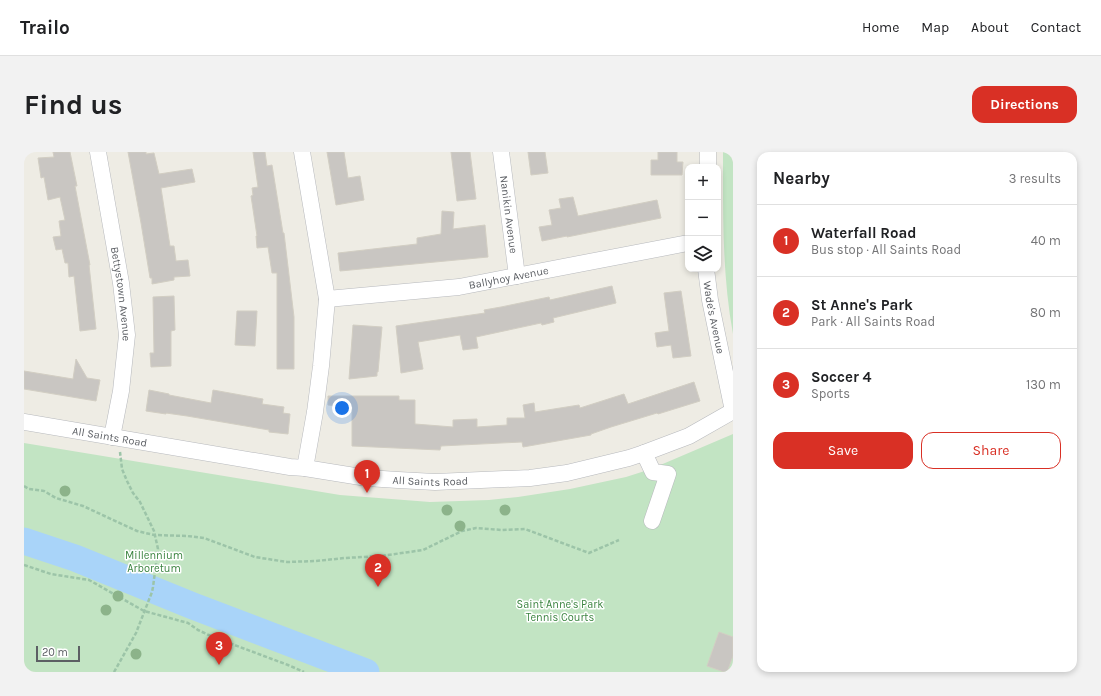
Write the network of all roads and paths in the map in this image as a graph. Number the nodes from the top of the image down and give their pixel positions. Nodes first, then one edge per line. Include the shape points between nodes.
1 (98, 152) edge
2 (302, 152) edge
3 (501, 152) edge
4 (708, 152) edge
5 (708, 164) edge
6 (685, 244) edge
7 (706, 272) edge
8 (517, 276) junction
9 (327, 299) junction
10 (733, 411) edge
11 (24, 422) edge
12 (117, 438) junction
13 (644, 453) junction
14 (305, 468) junction
15 (24, 486) edge
16 (652, 521) dead end
17 (154, 535) junction
18 (619, 540) dead end
19 (24, 565) edge
20 (144, 611) junction
21 (114, 672) edge
22 (304, 672) edge

1 - 12 street, Bettystown Avenue via 121,283 127,335
2 - 9 street
3 - 8 street, Nanikin Avenue
4 - 5 street
6 - 8 street, Ballyhoy Avenue
7 - 10 street, Wade's Avenue
8 - 9 street, Ballyhoy Avenue via 459,287
9 - 14 street via 321,366
10 - 13 street, All Saints Road via 689,436
11 - 12 street, All Saints Road
12 - 14 street, All Saints Road
12 - 17 path via 122,469
13 - 14 street, All Saints Road via 567,473 530,478 435,482 367,478
13 - 16 street via 653,472 668,474
15 - 17 path via 44,491 137,531
17 - 18 path via 204,538 255,557 287,562 382,556 423,550 462,531 476,528 525,530 589,553
17 - 20 path via 158,549 153,588
19 - 20 path via 51,574 89,580
20 - 21 path via 136,633
20 - 22 path via 188,623 213,637

